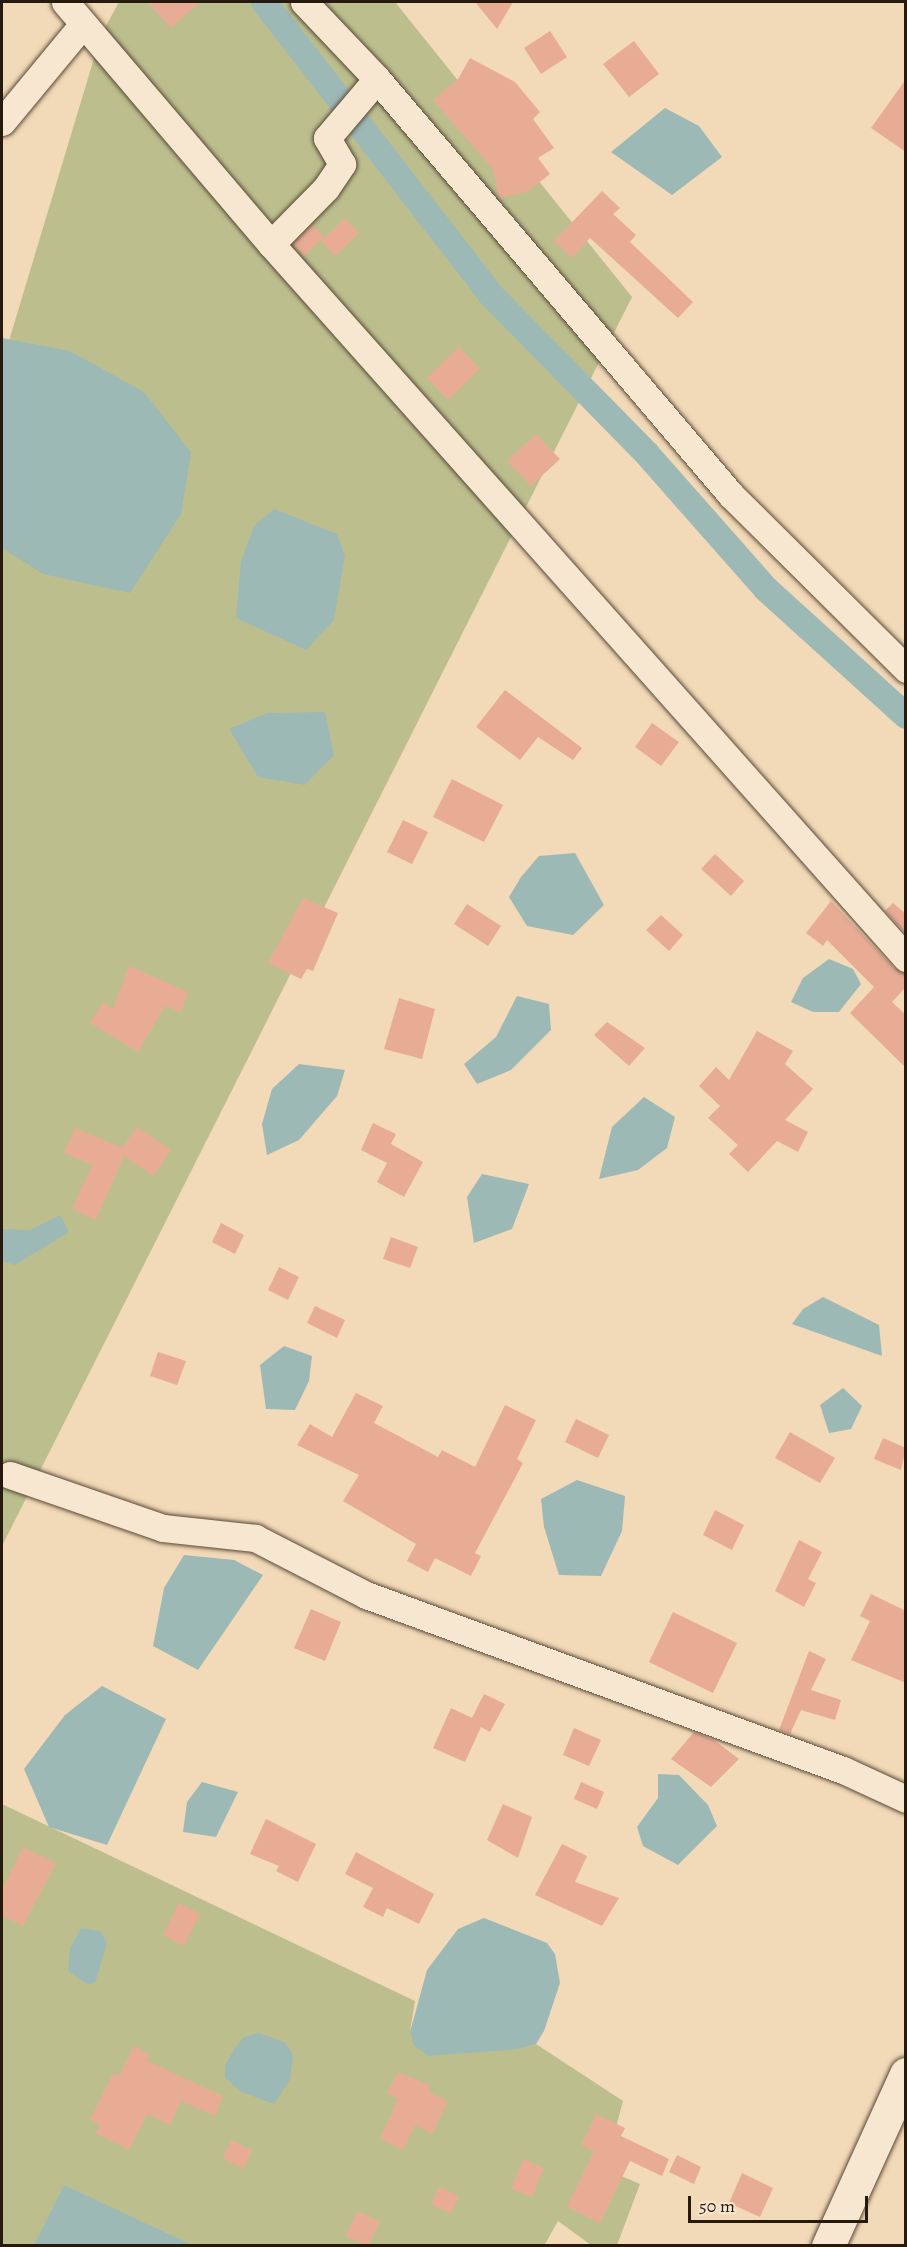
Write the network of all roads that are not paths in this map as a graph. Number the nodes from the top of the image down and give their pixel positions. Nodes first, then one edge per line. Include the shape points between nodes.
1 (65, 2) edge
2 (304, 2) edge
3 (83, 24) junction
4 (377, 79) junction
5 (2, 122) edge
6 (271, 244) junction
7 (906, 669) edge
8 (906, 958) edge
9 (10, 1475) dead end
10 (906, 1799) edge
11 (906, 2074) edge
12 (828, 2246) edge

1 - 3 street
2 - 4 street
3 - 5 street
3 - 6 street
4 - 6 street via 327,138 342,165 326,188
4 - 7 street via 731,495
6 - 8 street
9 - 10 street via 163,1528 255,1538 366,1594 843,1770
11 - 12 street

